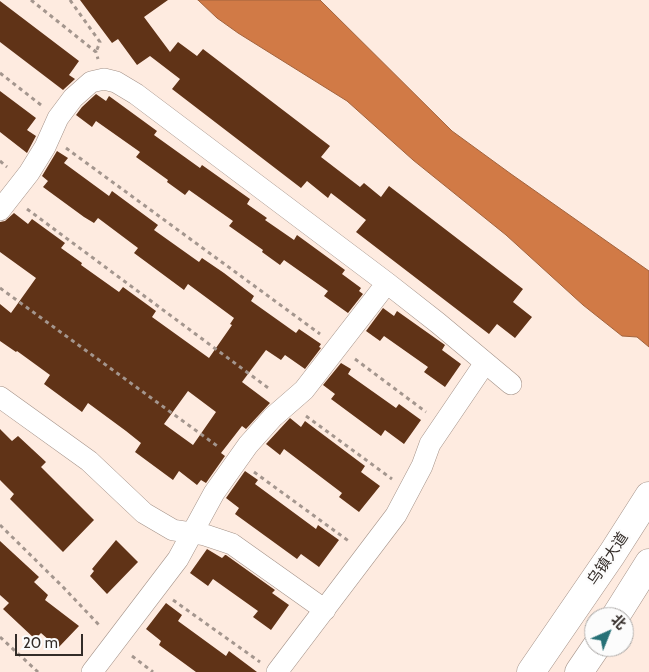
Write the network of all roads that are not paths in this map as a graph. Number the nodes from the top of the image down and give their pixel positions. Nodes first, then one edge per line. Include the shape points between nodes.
1 (5, 203) edge
2 (387, 283) junction
3 (485, 362) junction
4 (511, 384) dead end
5 (0, 397) edge
6 (649, 496) edge
7 (192, 533) junction
8 (649, 563) edge
9 (621, 607) edge
10 (325, 610) junction
11 (589, 657) edge
12 (272, 669) edge
13 (92, 672) edge
14 (532, 672) edge
15 (579, 672) edge

1 - 2 street via 29,173 73,98 91,82 104,79 136,94
2 - 3 street
2 - 7 street via 304,390 260,431 237,460
3 - 4 street
3 - 10 street via 430,444 396,515
5 - 7 street via 89,461 144,513 173,530
6 - 14 main road, 乌镇大道
7 - 10 street via 232,544
7 - 13 street via 178,559
8 - 9 main road
10 - 12 street
11 - 15 main road

